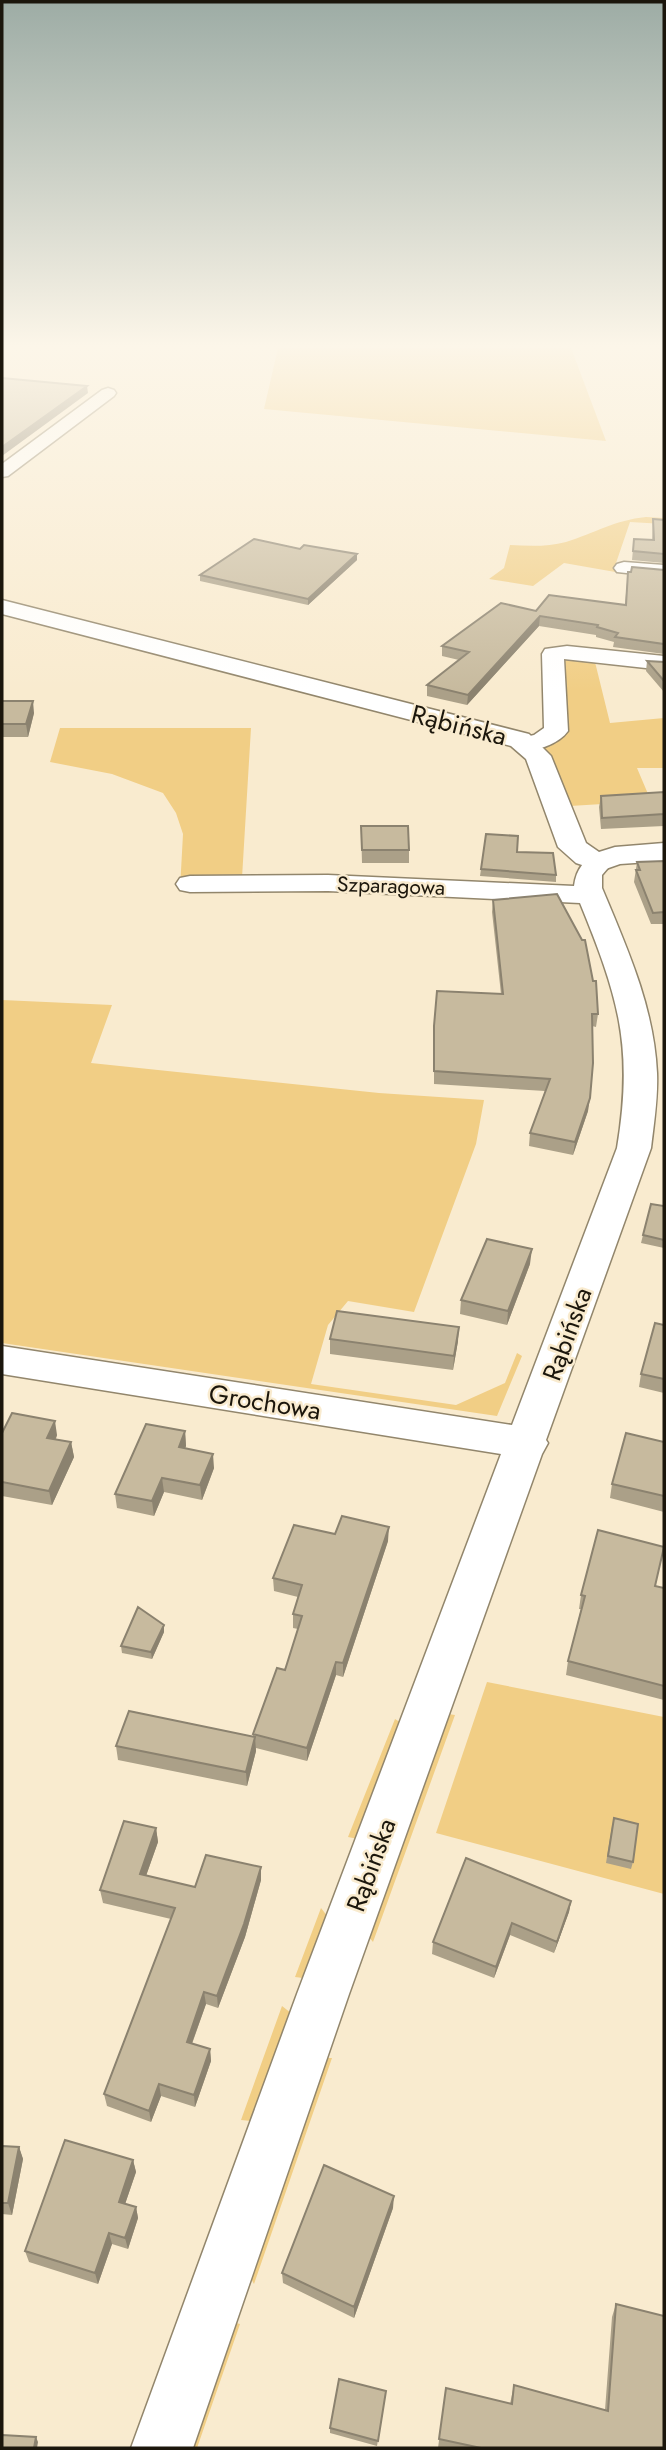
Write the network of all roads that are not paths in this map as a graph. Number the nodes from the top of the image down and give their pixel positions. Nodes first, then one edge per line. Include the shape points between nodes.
1 (624, 568) dead end
2 (664, 571) edge
3 (2, 607) edge
4 (664, 663) edge
5 (526, 744) junction
6 (664, 852) edge
7 (596, 878) junction
8 (190, 884) dead end
9 (2, 1360) edge
10 (528, 1443) junction
11 (162, 2448) edge

1 - 2 street
3 - 5 street, Rąbińska via 491,731
4 - 5 street via 641,664 569,650 553,654 556,731
5 - 7 street, Rąbińska via 538,756 573,847 586,857
6 - 7 street via 615,856
7 - 8 street, Szparagowa
7 - 10 street, Rąbińska via 637,1017 644,1081 641,1114 621,1186
9 - 10 street, Grochowa
10 - 11 street, Rąbińska via 323,1994

